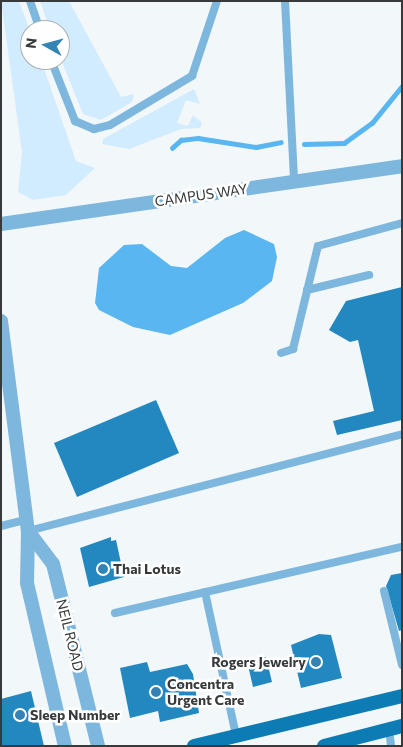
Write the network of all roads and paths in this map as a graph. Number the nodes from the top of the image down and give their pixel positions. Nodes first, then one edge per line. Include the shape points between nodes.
1 (30, 1) edge
2 (217, 1) edge
3 (285, 1) edge
4 (37, 20) edge
5 (55, 70) edge
6 (402, 166) edge
7 (294, 181) junction
8 (402, 223) edge
9 (1, 224) edge
10 (369, 275) dead end
11 (307, 290) junction
12 (1, 321) edge
13 (281, 353) dead end
14 (402, 434) edge
15 (1, 526) edge
16 (27, 526) junction
17 (402, 547) edge
18 (384, 591) dead end
19 (205, 592) junction
20 (115, 613) dead end
21 (402, 665) edge
22 (402, 696) edge
23 (395, 728) edge
24 (236, 735) junction
25 (64, 746) edge
26 (98, 746) edge
27 (194, 746) edge
28 (324, 746) edge
29 (391, 746) edge

1 - 4 lane
2 - 5 lane via 192,76 110,125 94,129 75,121
3 - 7 lane
6 - 7 street, CAMPUS WAY
7 - 9 street, CAMPUS WAY
8 - 11 lane via 318,246
10 - 11 lane
11 - 13 lane via 292,350
12 - 16 street, NEIL ROAD
14 - 16 lane
15 - 16 lane
16 - 25 street, NEIL ROAD via 29,599
16 - 26 street, NEIL ROAD via 52,564
17 - 19 lane
18 - 21 lane
19 - 20 lane
19 - 24 lane
22 - 24 main road
23 - 28 main road
23 - 29 lane
24 - 27 main road

